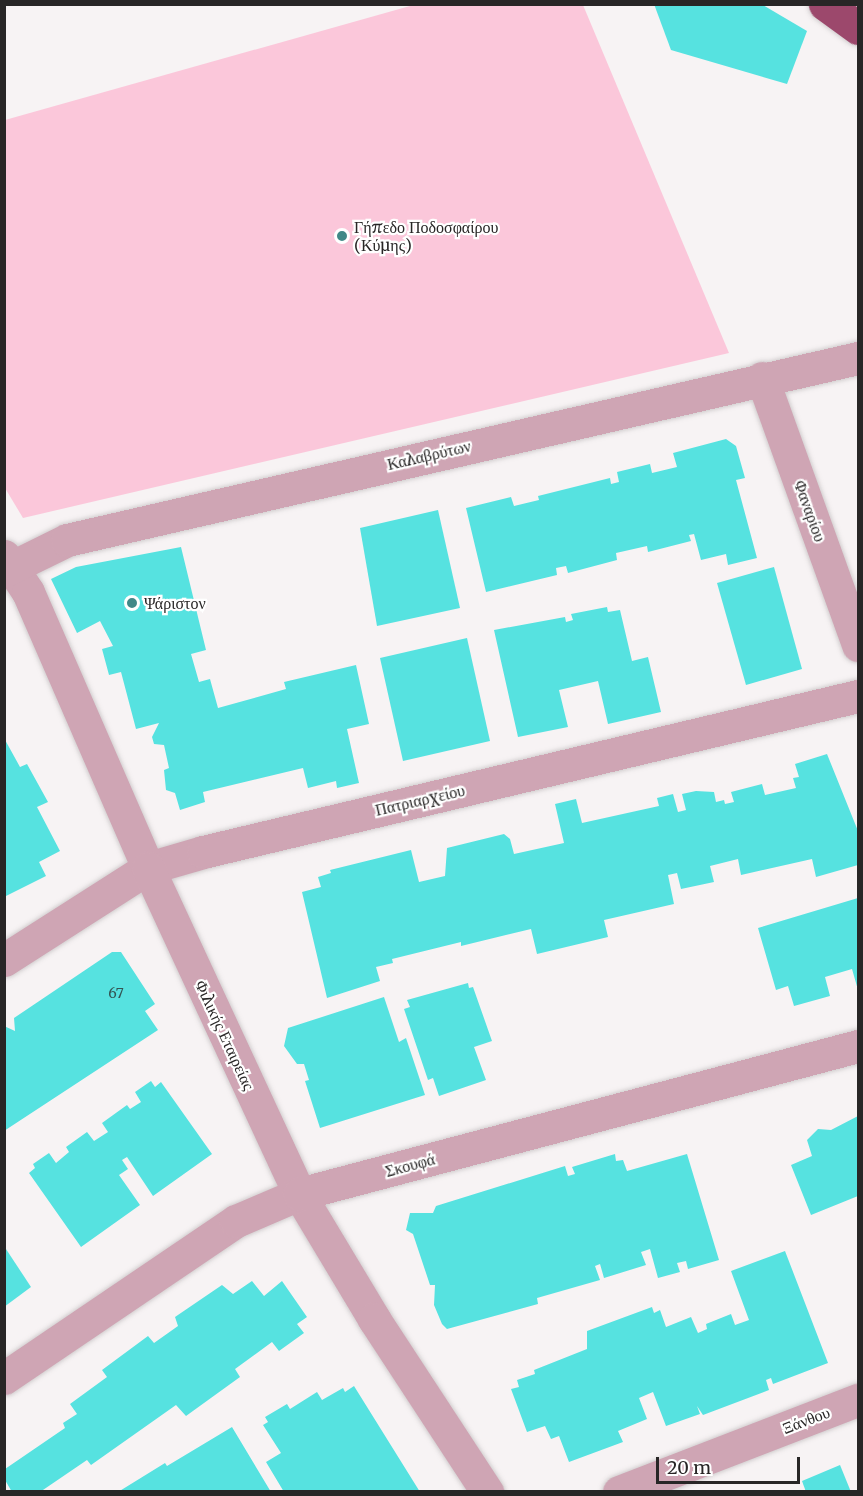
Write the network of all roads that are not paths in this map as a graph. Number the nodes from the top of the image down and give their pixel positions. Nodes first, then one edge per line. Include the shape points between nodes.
1 (825, 4) edge
2 (854, 4) edge
3 (858, 9) edge
4 (858, 28) edge
5 (858, 358) edge
6 (762, 378) junction
7 (7, 564) edge
8 (858, 645) edge
9 (858, 696) edge
10 (148, 868) junction
11 (4, 960) edge
12 (858, 1046) edge
13 (299, 1194) junction
14 (4, 1378) edge
15 (858, 1400) edge
16 (487, 1491) edge
17 (619, 1491) edge

1 - 4 highway
2 - 3 highway
5 - 6 street, Καλαβρύτων
6 - 7 street, Καλαβρύτων via 67,540
6 - 8 street, Φαναρίου
7 - 10 street, Φιλικής Εταιρείας via 28,592
9 - 10 street, Πατριαρχείου
10 - 11 street, Πατριαρχείου
10 - 13 street, Φιλικής Εταιρείας
12 - 13 street, Σκουφά
13 - 14 street, Σκουφά via 236,1221
13 - 16 street, Φιλικής Εταιρείας via 374,1319
15 - 17 street, Ξάνθου

